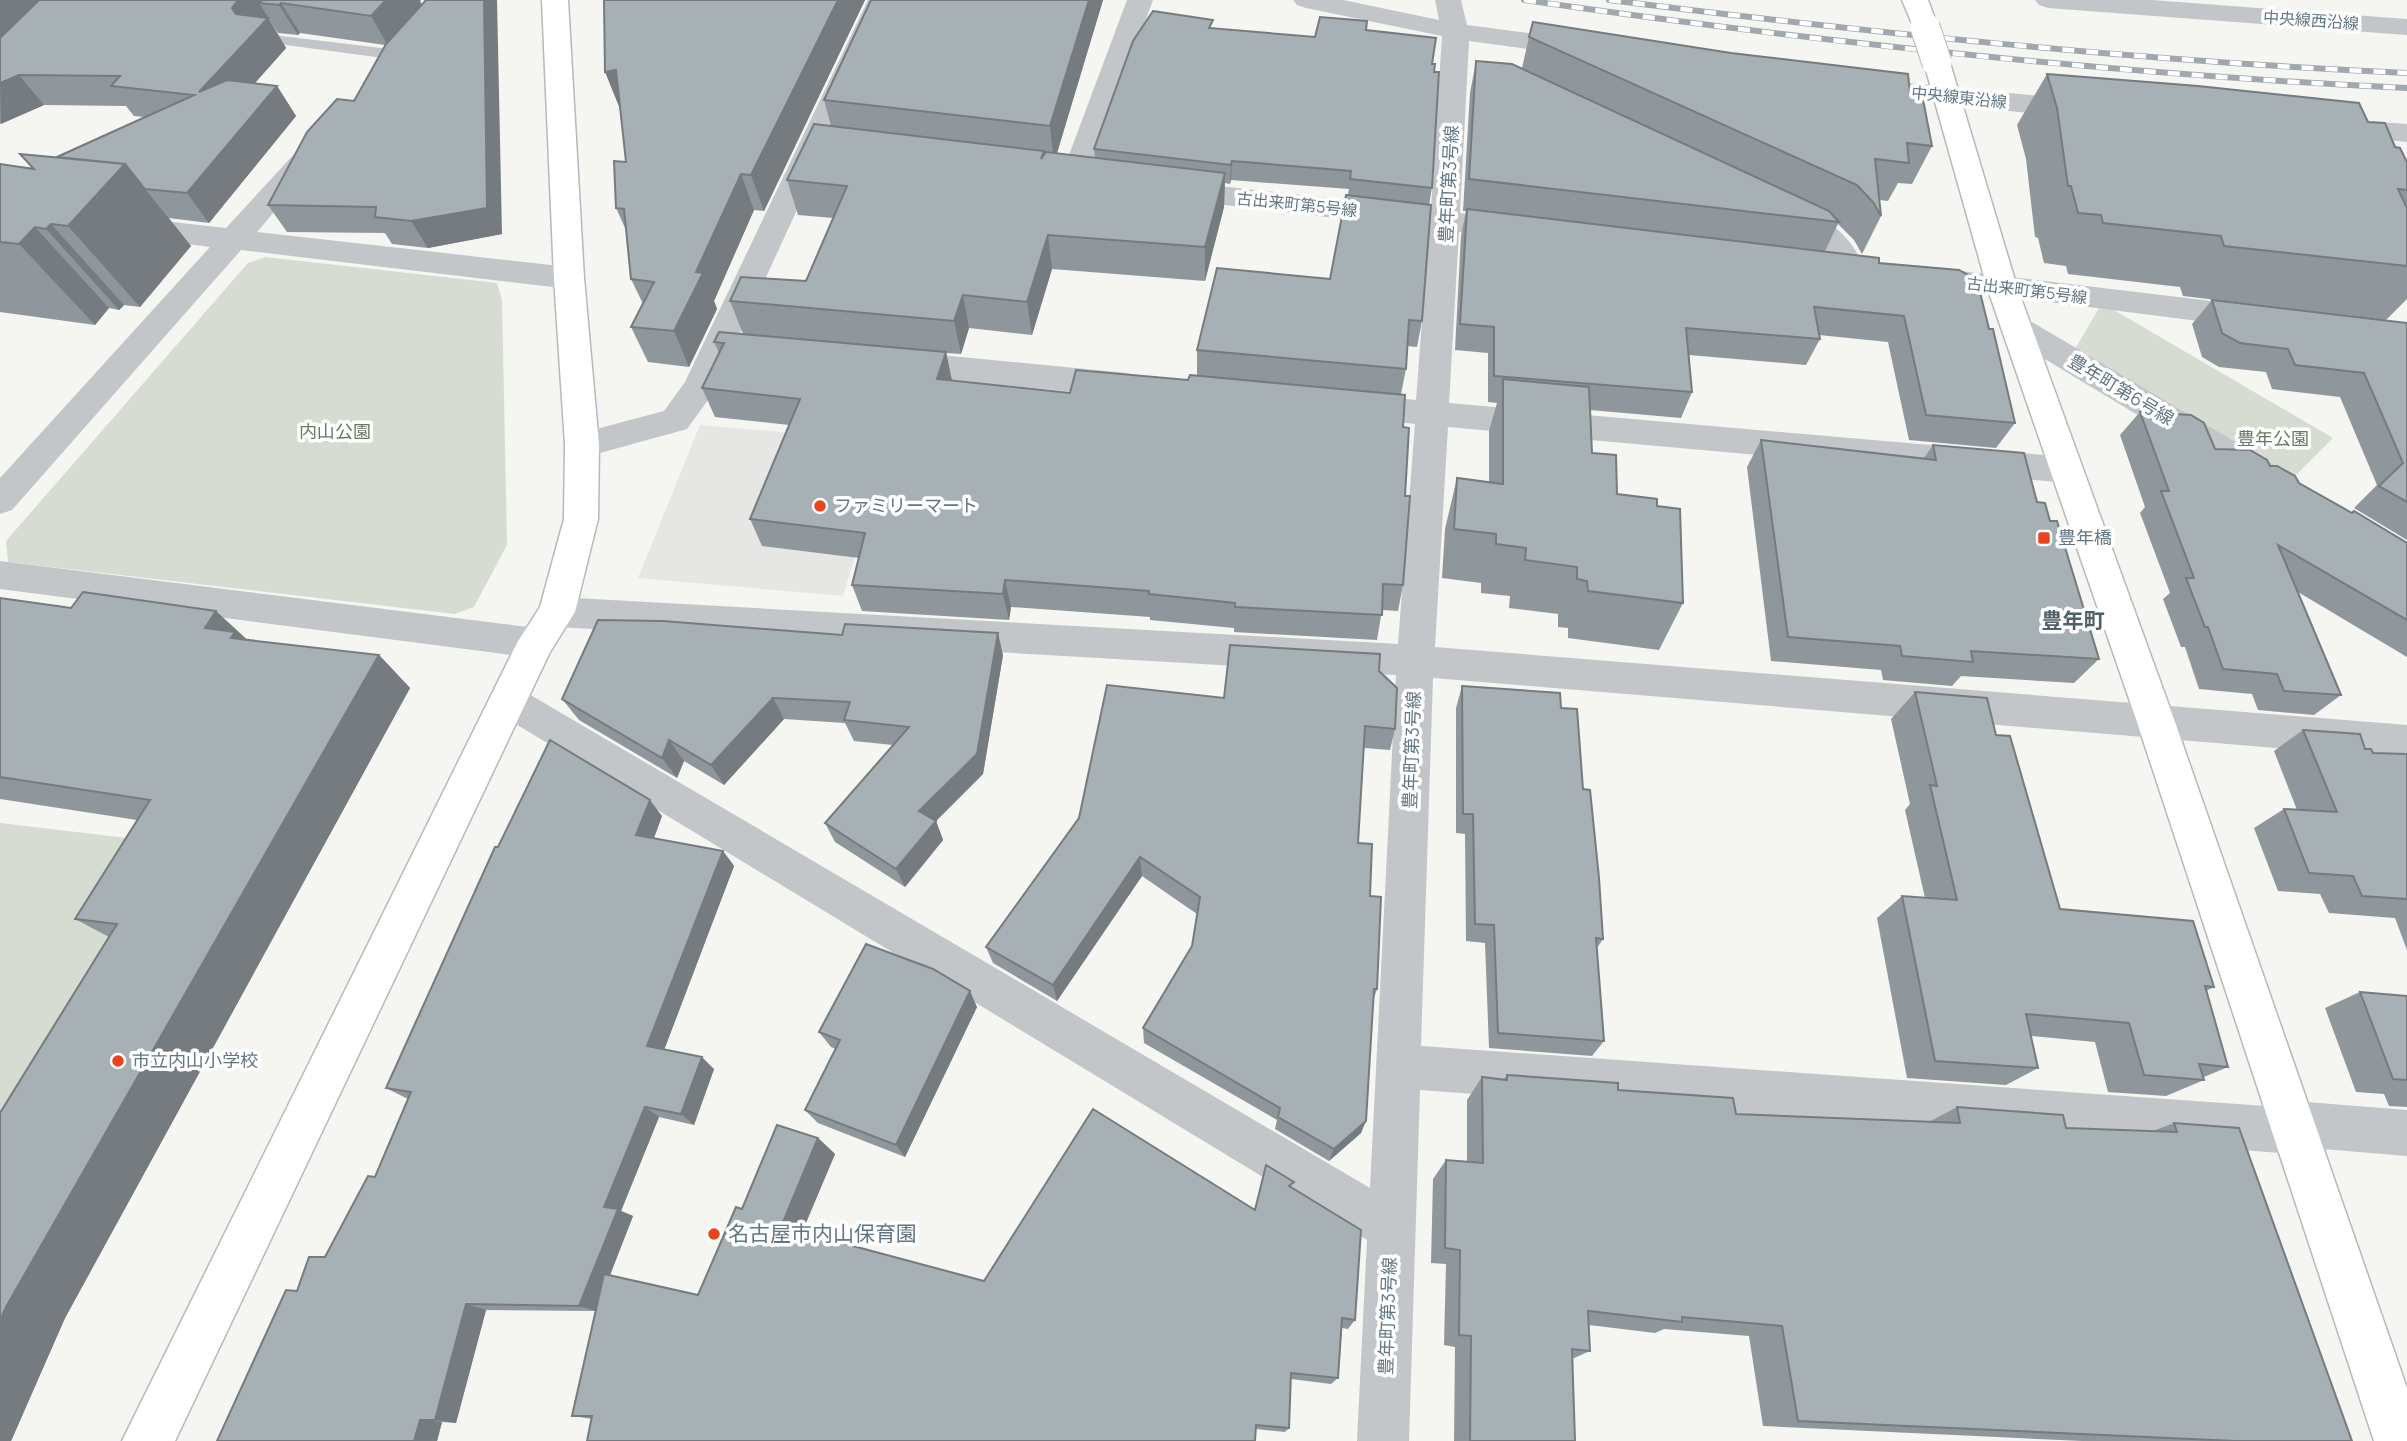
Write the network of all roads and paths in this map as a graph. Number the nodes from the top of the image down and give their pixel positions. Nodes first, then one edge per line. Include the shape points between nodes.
1 (293, 0) edge
2 (555, 0) edge
3 (881, 0) edge
4 (1140, 0) edge
5 (1306, 0) edge
6 (1448, 0) edge
7 (1915, 0) edge
8 (2048, 0) edge
9 (2189, 6) edge
10 (2407, 27) edge
11 (406, 46) joint
12 (1602, 52) edge
13 (1464, 53) junction
14 (1937, 62) junction
15 (1838, 83) edge
16 (371, 85) edge
17 (2110, 111) edge
18 (2312, 127) edge
19 (2407, 133) edge
20 (326, 136) edge
21 (1074, 178) edge
22 (1143, 186) edge
23 (1765, 204) edge
24 (1447, 221) junction
25 (97, 224) edge
26 (1544, 232) edge
27 (236, 238) junction
28 (569, 278) junction
29 (2002, 288) junction
30 (2286, 321) edge
31 (2016, 327) junction
32 (869, 360) edge
33 (1158, 387) edge
34 (1323, 403) edge
35 (1433, 414) junction
36 (582, 445) junction
37 (2067, 470) junction
38 (2288, 490) edge
39 (0, 501) edge
40 (0, 575) edge
41 (546, 627) junction
42 (1415, 661) junction
43 (509, 701) junction
44 (2155, 722) junction
45 (2407, 742) edge
46 (1398, 1066) junction
47 (2295, 1127) junction
48 (2407, 1133) edge
49 (1392, 1228) junction
50 (148, 1441) edge
51 (1383, 1441) edge
52 (2400, 1441) edge

1 - 11 lane via 262,37
2 - 28 street
3 - 36 street via 827,148 731,347 675,420
4 - 21 street
5 - 13 street
6 - 13 street, 豊年町第3号線
7 - 14 street
8 - 9 street, 中央線西沿線
9 - 10 street, 中央線西沿線
11 - 16 street
12 - 13 street
13 - 24 street, 豊年町第3号線
14 - 15 street, 中央線東沿線
14 - 17 street, 中央線東沿線
14 - 29 street
18 - 19 street
20 - 27 street
22 - 24 street, 古出来町第5号線
23 - 29 street, 古出来町第5号線 via 1826,233 1862,270
24 - 26 street, 古出来町第5号線
24 - 35 street, 豊年町第3号線
25 - 27 street
27 - 28 street
27 - 39 street
28 - 36 street
29 - 30 street, 古出来町第5号線
29 - 31 street
31 - 37 street
31 - 38 street, 豊年町第6号線
32 - 33 street
34 - 35 street
35 - 37 street
35 - 42 street, 豊年町第3号線
36 - 41 street via 581,519
37 - 44 street
40 - 41 street
41 - 42 street
41 - 43 street
42 - 44 street
42 - 46 street, 豊年町第3号線
43 - 49 street
43 - 50 street
44 - 45 street
44 - 47 street
46 - 47 street
46 - 49 street, 豊年町第3号線
47 - 48 street
47 - 52 street
49 - 51 street, 豊年町第3号線

